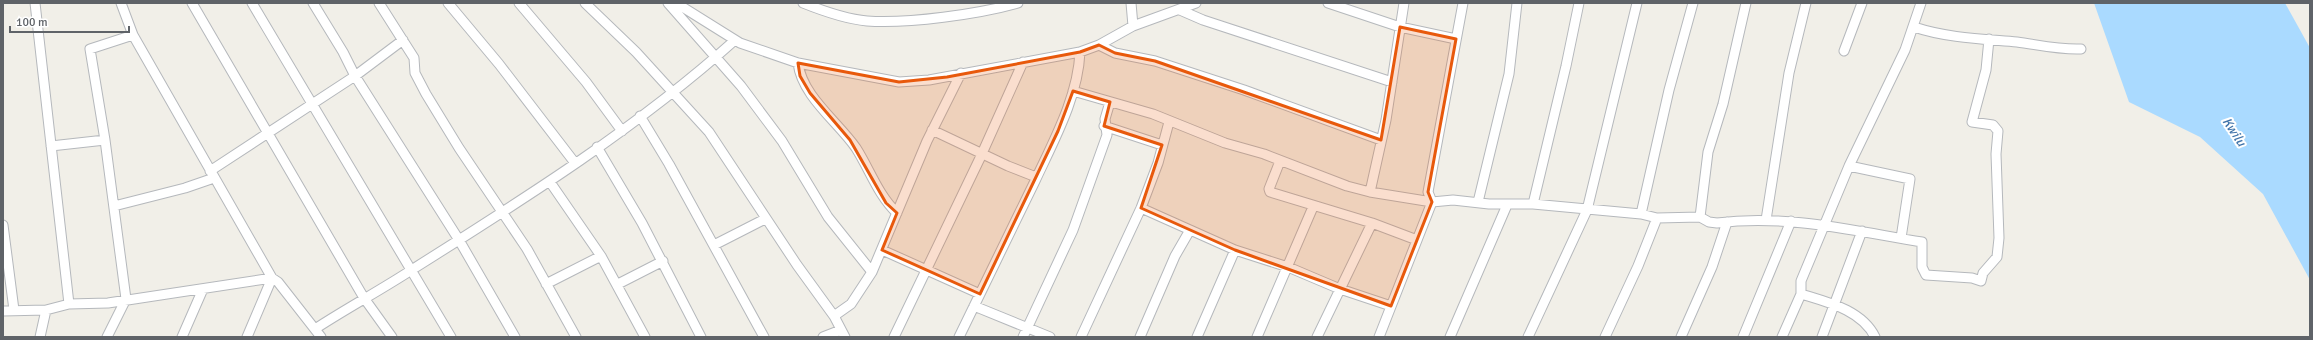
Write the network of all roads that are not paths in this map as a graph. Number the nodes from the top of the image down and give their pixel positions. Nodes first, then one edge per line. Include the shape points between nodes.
1 (35, 3) edge
2 (121, 3) edge
3 (192, 3) edge
4 (252, 3) edge
5 (313, 3) edge
6 (379, 3) edge
7 (448, 3) edge
8 (519, 3) edge
9 (585, 3) edge
10 (668, 3) edge
11 (676, 3) edge
12 (803, 3) edge
13 (1018, 3) edge
14 (1131, 3) edge
15 (1196, 3) edge
16 (1328, 3) edge
17 (1404, 3) edge
18 (1463, 3) edge
19 (1517, 3) edge
20 (1579, 3) edge
21 (1637, 3) edge
22 (1693, 3) edge
23 (1746, 3) edge
24 (1806, 3) edge
25 (1862, 3) edge
26 (1921, 3) edge
27 (1180, 10) junction
28 (1134, 26) junction
29 (1400, 27) junction
30 (1914, 27) junction
31 (134, 35) junction
32 (1456, 39) junction
33 (1989, 39) junction
34 (403, 40) junction
35 (735, 40) junction
36 (1099, 45) junction
37 (2081, 49) dead end
38 (1844, 51) dead end
39 (1080, 52) junction
40 (716, 57) junction
41 (1023, 62) junction
42 (798, 63) junction
43 (961, 73) junction
44 (355, 76) junction
45 (1392, 82) junction
46 (1073, 90) junction
47 (673, 92) junction
48 (1110, 102) junction
49 (313, 104) junction
50 (640, 116) junction
51 (1169, 122) junction
52 (1104, 126) junction
53 (932, 130) junction
54 (622, 131) junction
55 (266, 133) junction
56 (105, 140) junction
57 (1381, 140) junction
58 (1162, 145) junction
59 (51, 146) junction
60 (597, 147) junction
61 (982, 153) junction
62 (1280, 160) junction
63 (575, 163) junction
64 (1849, 166) junction
65 (212, 174) junction
66 (1036, 177) junction
67 (550, 182) junction
68 (1370, 192) junction
69 (1432, 202) junction
70 (1478, 202) junction
71 (1533, 204) junction
72 (1507, 205) junction
73 (114, 206) junction
74 (1313, 207) junction
75 (1141, 208) junction
76 (1587, 210) junction
77 (503, 212) junction
78 (897, 213) junction
79 (1641, 214) junction
80 (1700, 217) junction
81 (1657, 218) junction
82 (765, 219) junction
83 (1766, 220) junction
84 (1791, 221) junction
85 (1727, 222) junction
86 (1372, 223) junction
87 (3, 225) edge
88 (1825, 225) junction
89 (1190, 230) junction
90 (1862, 231) junction
91 (1901, 238) junction
92 (459, 240) junction
93 (1417, 240) junction
94 (714, 245) junction
95 (882, 250) junction
96 (1236, 250) junction
97 (601, 256) junction
98 (662, 261) junction
99 (1288, 267) junction
100 (928, 269) junction
101 (412, 270) junction
102 (872, 272) junction
103 (272, 278) junction
104 (546, 284) junction
105 (618, 284) junction
106 (203, 289) junction
107 (1340, 290) junction
108 (980, 294) junction
109 (1801, 294) junction
110 (364, 298) junction
111 (126, 299) junction
112 (69, 304) junction
113 (1834, 304) junction
114 (974, 306) junction
115 (1391, 306) junction
116 (14, 310) junction
117 (46, 310) junction
118 (3, 311) edge
119 (834, 316) junction
120 (315, 329) junction
121 (843, 333) edge
122 (1025, 333) edge
123 (40, 337) edge
124 (107, 337) edge
125 (182, 337) edge
126 (247, 337) edge
127 (321, 337) edge
128 (392, 337) edge
129 (450, 337) edge
130 (515, 337) edge
131 (576, 337) edge
132 (645, 337) edge
133 (701, 337) edge
134 (764, 337) edge
135 (823, 337) edge
136 (894, 337) edge
137 (959, 337) edge
138 (1050, 337) edge
139 (1081, 337) edge
140 (1140, 337) edge
141 (1197, 337) edge
142 (1257, 337) edge
143 (1317, 337) edge
144 (1379, 337) edge
145 (1450, 337) edge
146 (1528, 337) edge
147 (1605, 337) edge
148 (1681, 337) edge
149 (1743, 337) edge
150 (1782, 337) edge
151 (1822, 337) edge
152 (1875, 337) edge

1 - 59 street
2 - 31 street
3 - 55 street
4 - 49 street
5 - 44 street
6 - 34 street
7 - 63 street via 499,64
8 - 54 street via 581,76
9 - 47 street
10 - 40 street
11 - 35 street
12 - 13 street via 825,12 866,21 896,22 956,15
14 - 28 street
15 - 27 street
16 - 29 street
17 - 29 street
18 - 32 street
19 - 70 street via 1509,74
20 - 71 street
21 - 76 street
22 - 79 street via 1669,90
23 - 80 street via 1723,104 1708,152
24 - 83 street via 1789,73
25 - 38 street
26 - 30 street
27 - 28 street
27 - 45 street via 1203,20
28 - 36 street
29 - 32 street
29 - 45 street
30 - 33 street via 1928,32
30 - 64 street
31 - 56 street via 90,49
31 - 65 street
32 - 69 street via 1428,192
33 - 37 street via 2064,50
33 - 91 street via 1986,70 1972,122 1993,125 1998,132 1997,257 1983,273 1981,281 1972,278 1930,277 1922,267 1922,242
34 - 44 street
34 - 77 street via 414,58 415,73 426,94
35 - 40 street
35 - 42 street
36 - 39 street
36 - 57 street via 1115,53 1155,61 1244,90
39 - 41 street
39 - 46 street via 1079,70
40 - 47 street
40 - 102 street via 782,140 828,217
41 - 43 street
41 - 61 street
42 - 43 street via 899,82 929,80
42 - 78 street via 800,76 810,93 850,140 886,203
43 - 53 street
44 - 49 street
44 - 92 street
45 - 57 street
46 - 48 street
46 - 66 street via 1058,131
47 - 50 street
47 - 82 street via 709,132
48 - 51 street via 1153,114
48 - 52 street
49 - 55 street
49 - 101 street
50 - 54 street
50 - 94 street
51 - 58 street
51 - 62 street
52 - 58 street
52 - 122 street via 1107,135 1073,230
53 - 61 street
53 - 78 street
54 - 60 street
55 - 65 street
55 - 110 street
56 - 59 street
56 - 73 street
57 - 68 street
58 - 75 street
59 - 112 street
60 - 63 street
60 - 98 street
61 - 66 street
61 - 100 street
62 - 68 street via 1347,186
62 - 74 street via 1270,192
63 - 67 street
64 - 88 street
64 - 91 street via 1910,178
65 - 73 street via 185,188
65 - 103 street
66 - 108 street
67 - 77 street
67 - 97 street
68 - 69 street
69 - 70 street
69 - 93 street
70 - 72 street
71 - 72 street
71 - 76 street
72 - 145 street
73 - 111 street
74 - 86 street
74 - 99 street
75 - 89 street
75 - 139 street
76 - 79 street
76 - 146 street
77 - 92 street
77 - 104 street
78 - 95 street
79 - 81 street
80 - 81 street
80 - 85 street via 1709,222
81 - 147 street
82 - 94 street
82 - 119 street
83 - 84 street
83 - 85 street
84 - 88 street
84 - 149 street
85 - 148 street via 1712,267
86 - 93 street
86 - 107 street
87 - 116 street
88 - 90 street
88 - 109 street via 1801,281
89 - 96 street
89 - 140 street via 1170,268
90 - 91 street
90 - 113 street
92 - 101 street
92 - 130 street
93 - 115 street
94 - 134 street
95 - 100 street
95 - 102 street
96 - 99 street
96 - 141 street
97 - 104 street
97 - 105 street
98 - 105 street
98 - 133 street
99 - 107 street
99 - 142 street
100 - 108 street
100 - 136 street
101 - 110 street
101 - 129 street
102 - 119 street via 851,304
103 - 106 street
103 - 120 street via 278,282
103 - 126 street
104 - 131 street
105 - 132 street
106 - 111 street
106 - 125 street
107 - 115 street
107 - 143 street
108 - 114 street
109 - 113 street
109 - 150 street
110 - 120 street
110 - 128 street
111 - 112 street via 108,303
111 - 124 street
112 - 117 street
113 - 151 street
113 - 152 street via 1863,320
114 - 122 street
114 - 137 street
115 - 144 street
116 - 117 street
116 - 118 street
117 - 123 street
119 - 121 street
120 - 127 street
121 - 135 street
122 - 138 street

